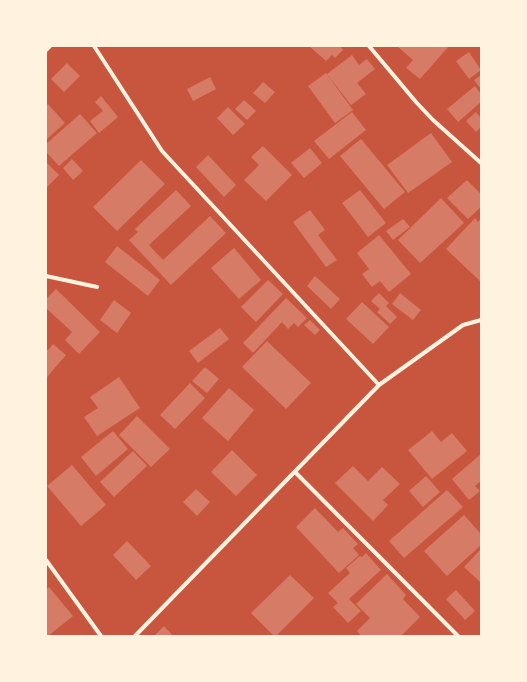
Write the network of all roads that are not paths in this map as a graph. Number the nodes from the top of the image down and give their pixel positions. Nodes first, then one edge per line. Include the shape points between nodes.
1 (50, 46) edge
2 (94, 46) edge
3 (369, 46) edge
4 (46, 50) edge
5 (481, 163) edge
6 (46, 276) edge
7 (96, 287) dead end
8 (481, 320) edge
9 (379, 385) junction
10 (295, 472) junction
11 (46, 560) edge
12 (101, 636) edge
13 (135, 636) edge
14 (458, 636) edge

1 - 4 street
2 - 9 street via 162,151
3 - 5 street via 433,120
6 - 7 street
8 - 9 street via 463,325
9 - 10 street
10 - 13 street
10 - 14 street
11 - 12 street

